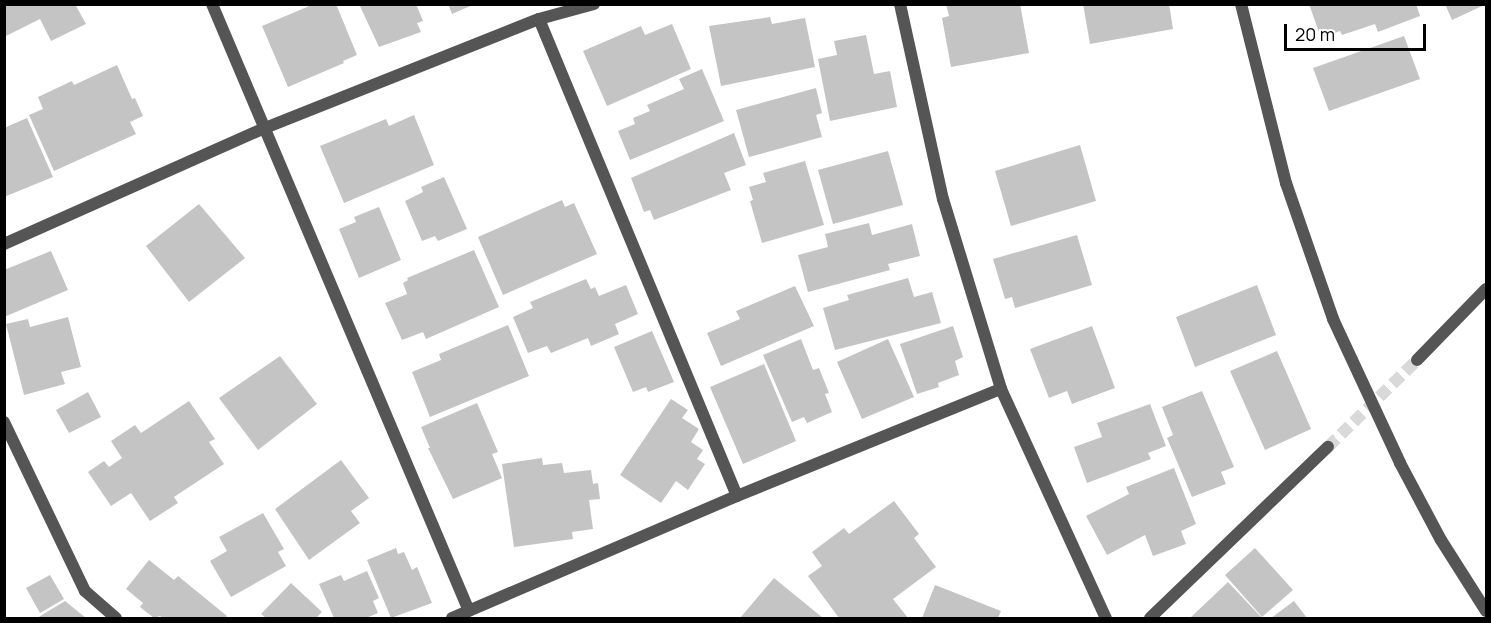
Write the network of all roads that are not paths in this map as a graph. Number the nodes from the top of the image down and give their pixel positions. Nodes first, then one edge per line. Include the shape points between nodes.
1 (212, 4) edge
2 (594, 4) edge
3 (900, 4) edge
4 (1241, 4) edge
5 (539, 19) junction
6 (265, 128) junction
7 (4, 244) edge
8 (1486, 289) edge
9 (1417, 360) tunnel mouth
10 (1002, 389) junction
11 (4, 422) edge
12 (1328, 447) tunnel mouth
13 (737, 496) junction
14 (469, 611) junction
15 (1486, 611) edge
16 (116, 618) edge
17 (452, 618) edge
18 (1106, 618) edge
19 (1150, 618) edge

1 - 6 street
2 - 5 street
3 - 10 street via 943,199
4 - 15 street via 1286,183 1333,319 1400,463 1441,540
5 - 6 street
5 - 13 street
6 - 7 street
6 - 14 street
8 - 9 street
10 - 13 street
10 - 18 street
11 - 16 street via 85,591
12 - 19 street
13 - 14 street
14 - 17 street

